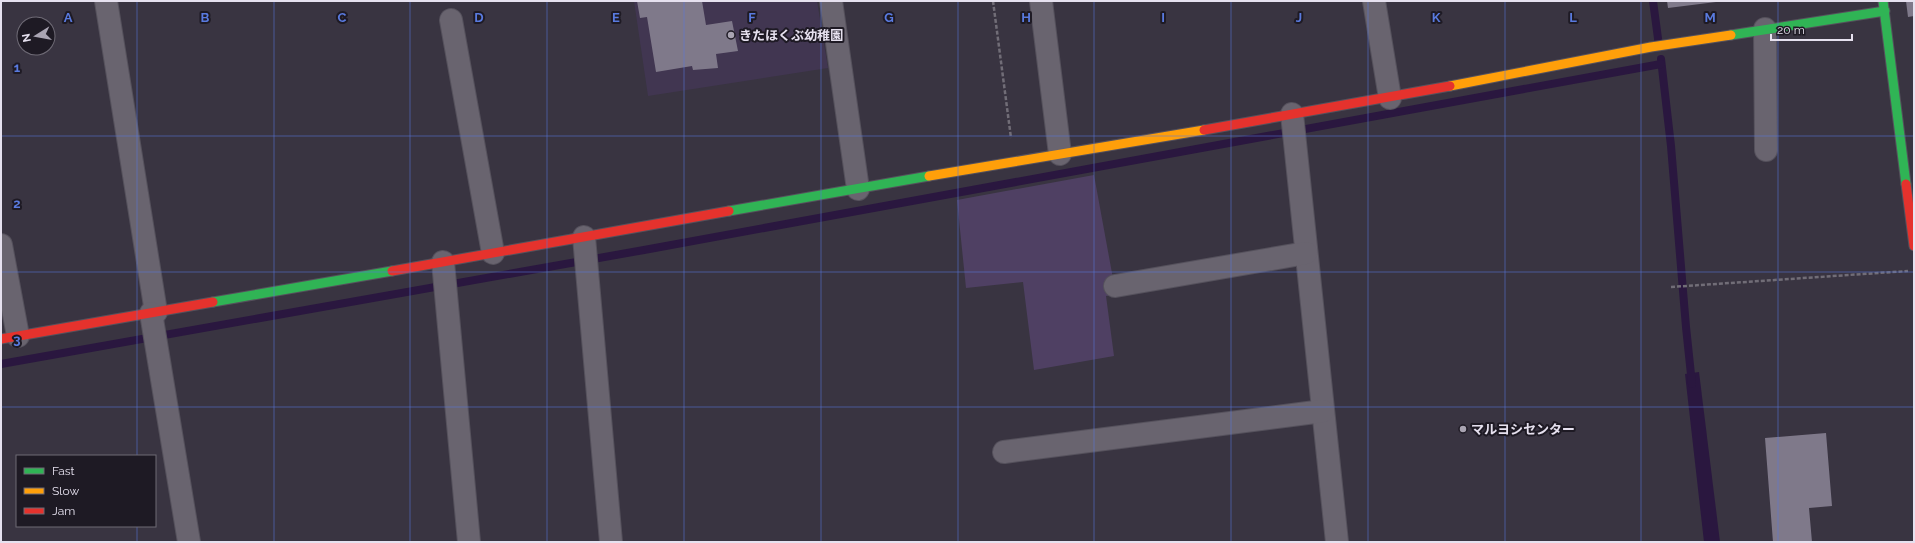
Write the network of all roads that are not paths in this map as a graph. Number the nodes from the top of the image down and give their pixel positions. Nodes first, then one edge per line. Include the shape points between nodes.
1 (106, 1) edge
2 (831, 1) edge
3 (1041, 1) edge
4 (1374, 1) edge
5 (1883, 1) edge
6 (1885, 11) junction
7 (451, 20) dead end
8 (1765, 29) junction
9 (1390, 98) junction
10 (1292, 114) junction
11 (1766, 150) dead end
12 (1060, 154) junction
13 (858, 189) junction
14 (584, 237) junction
15 (1, 245) edge
16 (1914, 246) edge
17 (493, 253) junction
18 (1306, 253) junction
19 (443, 262) junction
20 (1114, 286) dead end
21 (154, 312) junction
22 (10, 337) edge
23 (1323, 411) junction
24 (1004, 452) dead end
25 (189, 542) edge
26 (469, 542) edge
27 (611, 542) edge
28 (1338, 542) edge

1 - 21 street
2 - 13 street
3 - 12 street
4 - 9 street
5 - 6 street
6 - 8 street
6 - 16 street
7 - 17 street
8 - 9 street via 1651,47
8 - 11 street
9 - 10 street
10 - 12 street
10 - 18 street
12 - 13 street
13 - 14 street
14 - 17 street
14 - 27 street
15 - 22 street
17 - 19 street
18 - 20 street
18 - 23 street
19 - 21 street
19 - 26 street
21 - 22 street
21 - 25 street via 157,350
23 - 24 street
23 - 28 street

